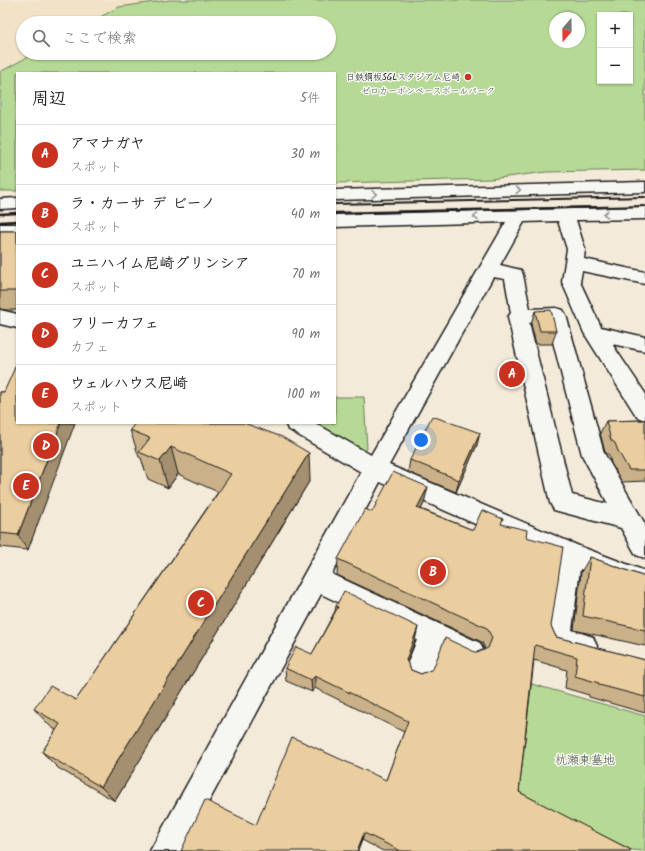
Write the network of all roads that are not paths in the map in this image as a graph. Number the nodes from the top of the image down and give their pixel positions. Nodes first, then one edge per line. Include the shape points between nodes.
1 (645, 187) edge
2 (336, 195) edge
3 (0, 204) edge
4 (16, 204) edge
5 (645, 213) edge
6 (565, 215) junction
7 (518, 216) junction
8 (336, 221) edge
9 (0, 230) edge
10 (16, 230) edge
11 (573, 263) junction
12 (488, 269) junction
13 (645, 278) edge
14 (521, 316) junction
15 (0, 317) edge
16 (16, 320) edge
17 (594, 332) junction
18 (645, 344) edge
19 (645, 411) edge
20 (298, 424) edge
21 (374, 469) junction
22 (628, 519) junction
23 (645, 547) edge
24 (570, 554) junction
25 (316, 579) junction
26 (645, 583) edge
27 (434, 634) junction
28 (472, 652) edge
29 (608, 652) edge
30 (418, 672) edge
31 (165, 851) edge

2 -> 1 street
3 - 4 street
5 -> 6 street
6 - 7 street
6 - 11 street via 576,249
7 -> 8 street
7 - 12 street
9 - 10 street
11 - 13 street
11 - 17 street via 571,282
12 - 14 street via 514,275
12 - 21 street
14 - 22 street via 556,315 593,455
14 - 22 street via 518,317 562,502
15 - 16 street
17 - 18 street
17 - 19 street
20 - 21 street
21 - 24 street
21 - 25 street
22 - 23 street
24 - 26 street
24 - 29 street via 557,640
25 - 27 street
25 - 31 street
27 - 28 street
27 - 30 street

